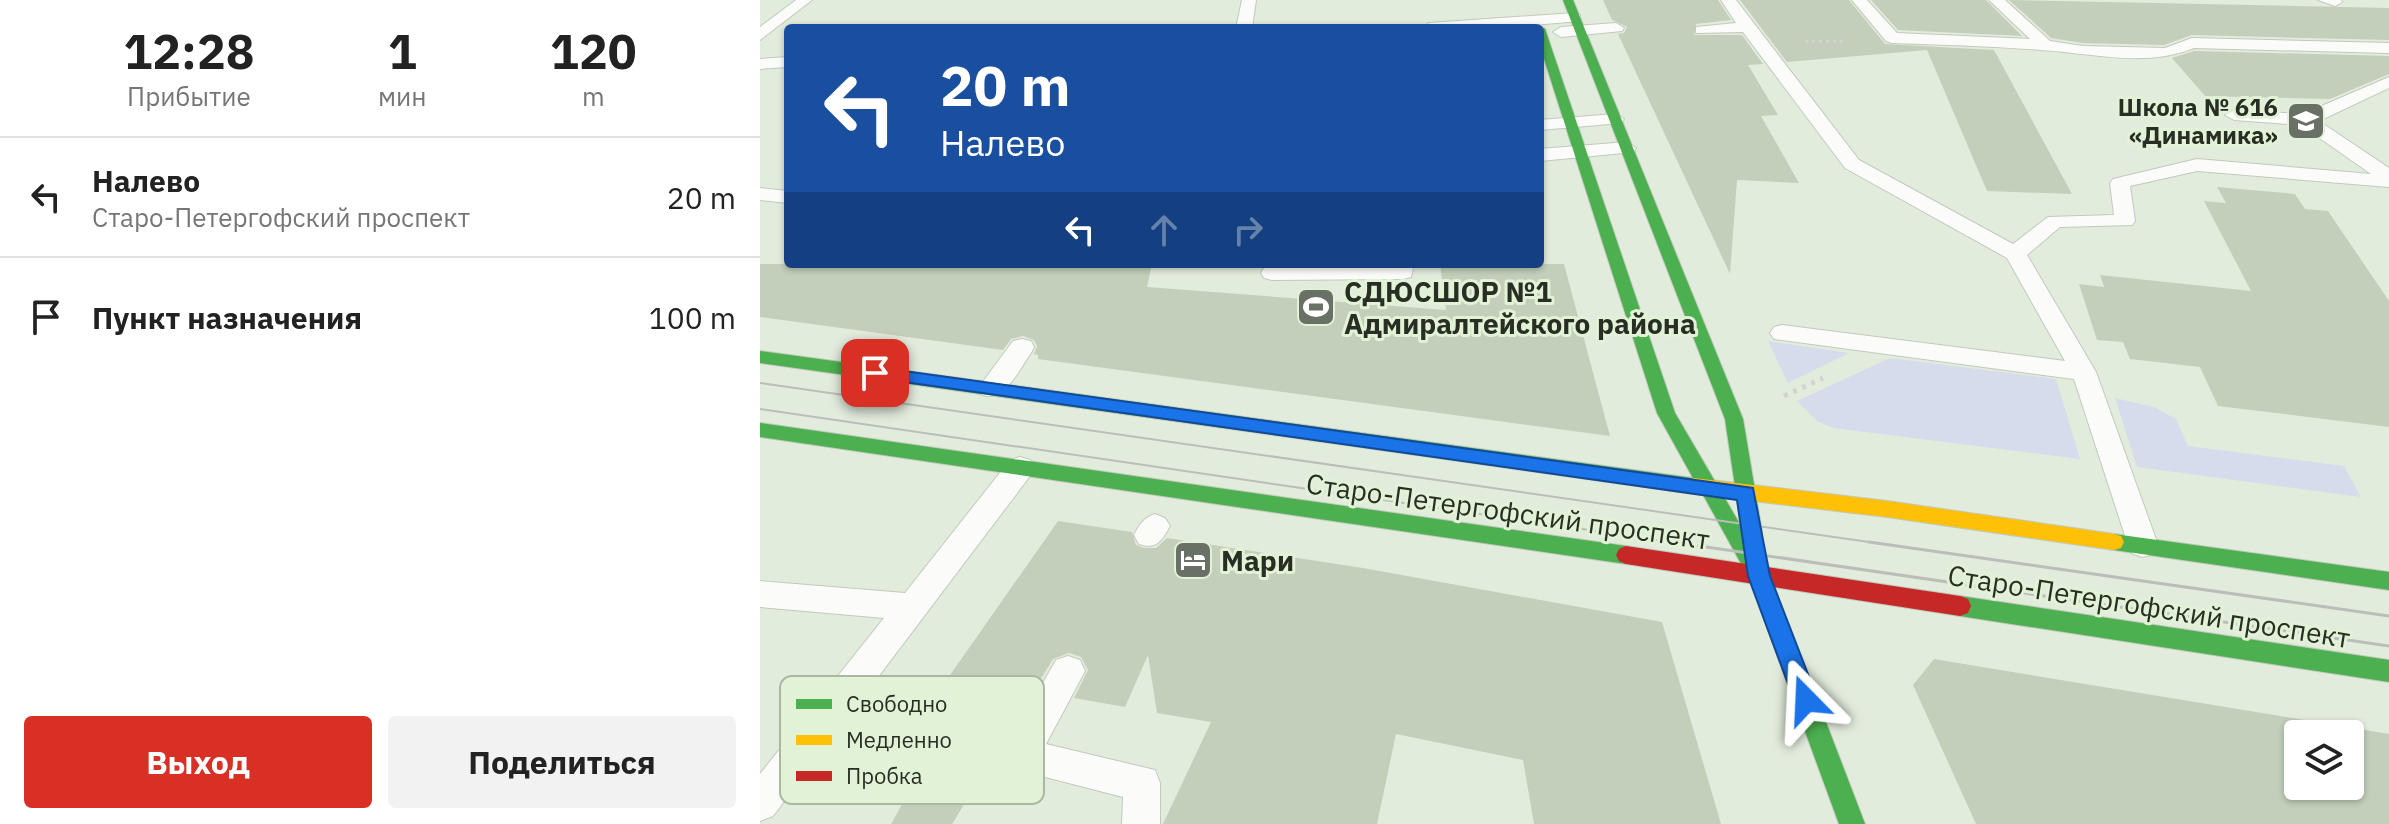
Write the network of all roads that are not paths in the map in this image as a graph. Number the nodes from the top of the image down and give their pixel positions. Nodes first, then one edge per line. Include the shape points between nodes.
1 (805, 0) edge
2 (1249, 0) edge
3 (1530, 0) edge
4 (1568, 0) edge
5 (1728, 0) edge
6 (1859, 0) edge
7 (1996, 0) edge
8 (1245, 24) edge
9 (1539, 24) edge
10 (1578, 24) junction
11 (1544, 28) edge
12 (1616, 28) dead end
13 (1702, 30) dead end
14 (760, 35) edge
15 (1753, 36) junction
16 (1544, 41) edge
17 (2045, 45) junction
18 (2389, 48) edge
19 (784, 62) edge
20 (760, 64) edge
21 (2389, 82) edge
22 (2234, 115) dead end
23 (1615, 119) junction
24 (2306, 120) junction
25 (1570, 122) junction
26 (1544, 125) edge
27 (1627, 148) junction
28 (1581, 153) junction
29 (1544, 155) edge
30 (2389, 179) edge
31 (760, 194) edge
32 (784, 197) edge
33 (2015, 254) junction
34 (1403, 268) edge
35 (1272, 273) dead end
36 (1782, 333) dead end
37 (1022, 347) dead end
38 (760, 357) edge
39 (2084, 372) junction
40 (991, 389) junction
41 (760, 430) edge
42 (1020, 468) junction
43 (1710, 488) junction
44 (1746, 493) junction
45 (2143, 545) junction
46 (1759, 576) junction
47 (2389, 581) edge
48 (760, 594) edge
49 (912, 607) junction
50 (1068, 671) dead end
51 (2389, 671) edge
52 (858, 676) edge
53 (1044, 712) edge
54 (1044, 761) edge
55 (780, 777) edge
56 (760, 803) edge
57 (1141, 824) edge
58 (1852, 824) edge

1 - 14 lane
2 - 8 lane
3 - 9 main road
4 - 10 main road
5 - 15 lane
6 - 17 lane via 1892,38
7 - 17 lane
10 - 11 lane
10 - 12 lane
10 - 23 main road
13 - 15 lane
15 - 33 lane via 1852,164
16 - 25 main road
17 - 18 lane via 2167,53 2192,43
19 - 20 lane
21 - 24 lane
22 - 24 lane
23 - 25 lane
23 - 27 main road
24 - 30 lane
25 - 26 lane
25 - 28 main road
27 - 28 lane
27 - 44 main road via 1734,419
28 - 29 lane
28 - 43 main road via 1666,413
30 - 33 lane via 2197,165 2120,183 2125,221 2055,221
31 - 32 lane
33 - 39 lane
34 - 35 lane
36 - 39 lane
37 - 40 lane
38 - 40 main road, Старо-Петергофский проспект
39 - 45 lane
40 - 43 main road, Старо-Петергофский проспект
41 - 42 main road, Старо-Петергофский проспект
42 - 46 main road, Старо-Петергофский проспект
42 - 49 lane
43 - 44 main road, Старо-Петергофский проспект
43 - 46 main road
44 - 45 main road, Старо-Петергофский проспект
44 - 46 main road
45 - 47 main road, Старо-Петергофский проспект
46 - 51 main road, Старо-Петергофский проспект
46 - 58 main road
48 - 49 lane
49 - 52 lane
50 - 53 lane
54 - 57 lane via 1142,783
55 - 56 lane

